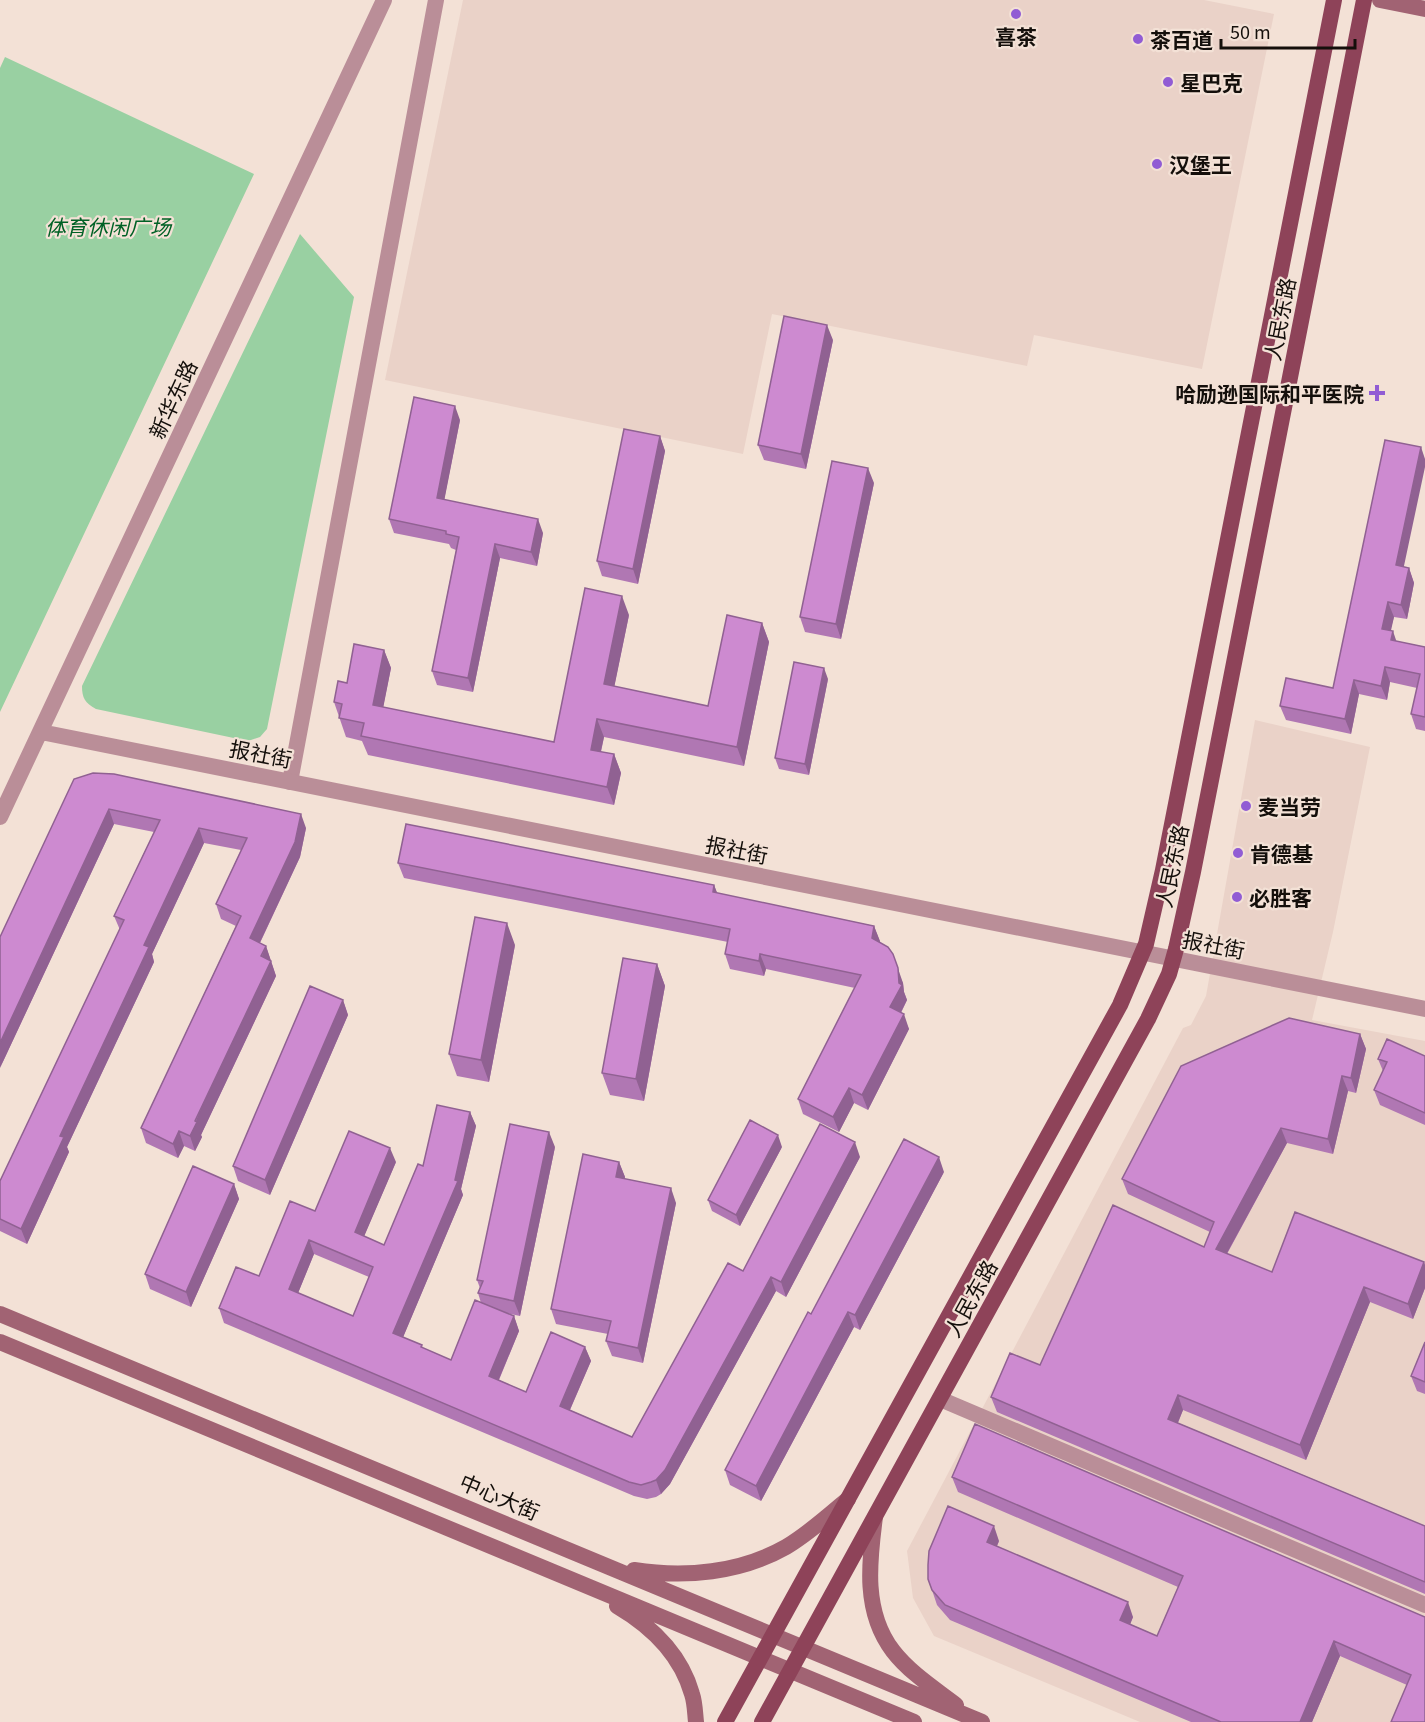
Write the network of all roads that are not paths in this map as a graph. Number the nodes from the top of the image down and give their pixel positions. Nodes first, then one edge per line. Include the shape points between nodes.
1 (384, 0) edge
2 (436, 0) edge
3 (1334, 0) edge
4 (1364, 0) edge
5 (1380, 0) edge
6 (1425, 9) edge
7 (41, 732) junction
8 (290, 782) junction
9 (0, 817) edge
10 (1143, 953) junction
11 (1173, 959) junction
12 (1425, 1009) edge
13 (0, 1314) edge
14 (0, 1342) edge
15 (940, 1400) junction
16 (848, 1498) junction
17 (875, 1517) junction
18 (589, 1558) junction
19 (564, 1576) junction
20 (1425, 1605) edge
21 (767, 1647) junction
22 (796, 1659) junction
23 (976, 1720) edge
24 (696, 1722) edge
25 (725, 1722) edge
26 (762, 1722) edge
27 (914, 1722) edge

1 - 7 street, 新华东路
2 - 8 street
3 - 10 main road, 人民东路 via 1163,870
4 - 11 main road, 人民东路
5 - 6 main road
7 - 8 street, 报社街
7 - 9 street, 新华东路
8 - 10 street, 报社街
10 - 11 street, 报社街
10 - 16 main road, 人民东路 via 1120,1005
11 - 12 street, 报社街
11 - 15 main road, 人民东路 via 1148,1019
13 - 18 main road, 中心大街
14 - 19 main road, 中心大街
15 - 17 main road, 人民东路
15 - 20 street
16 - 18 main road via 786,1547 732,1569 654,1573
16 - 21 main road, 人民东路
17 - 22 main road, 人民东路
17 - 23 main road via 869,1579 880,1630 912,1671
18 - 21 main road, 中心大街
19 - 21 main road, 中心大街
19 - 24 main road via 657,1634 685,1674
21 - 22 main road, 中心大街
21 - 22 main road, 中心大街
21 - 25 main road, 人民东路
22 - 23 main road, 中心大街
22 - 26 main road, 人民东路
22 - 27 main road, 中心大街

